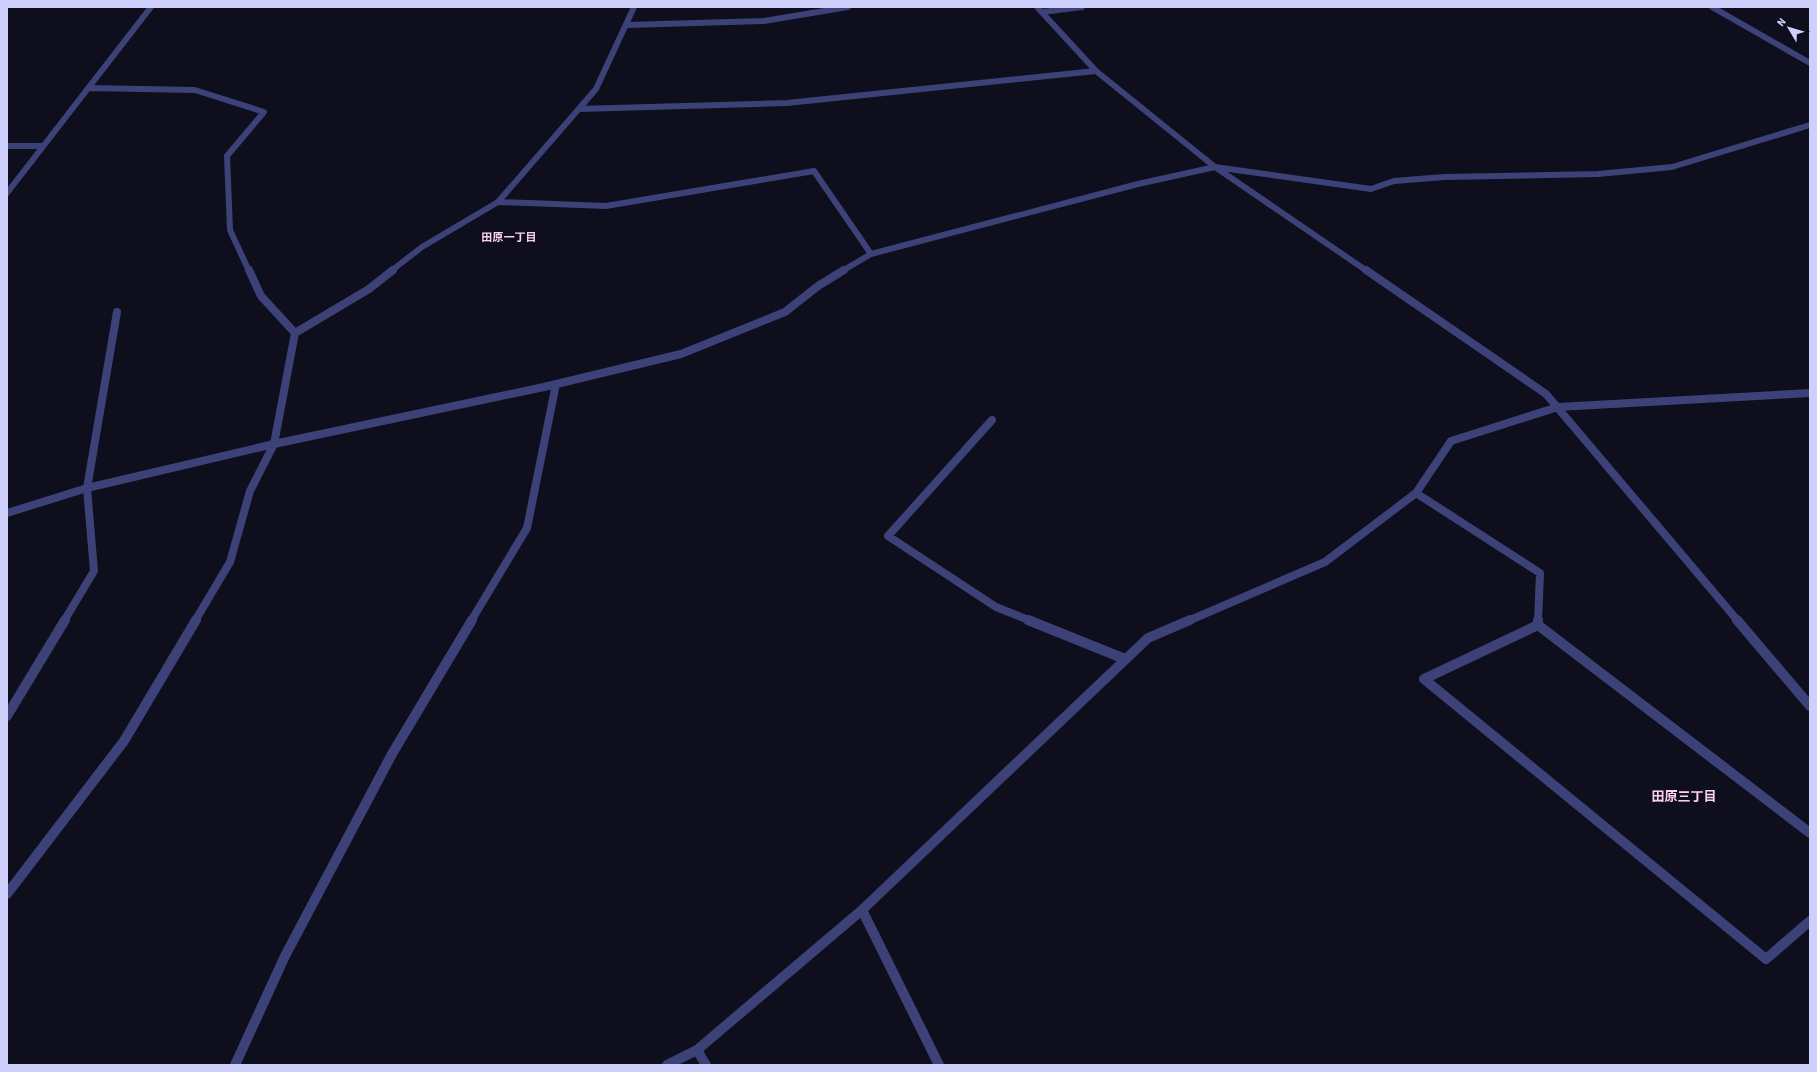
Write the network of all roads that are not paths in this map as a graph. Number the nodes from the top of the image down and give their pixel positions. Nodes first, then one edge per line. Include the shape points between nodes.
1 (151, 7) edge
2 (634, 7) edge
3 (848, 7) edge
4 (1038, 7) edge
5 (1082, 7) edge
6 (1712, 7) edge
7 (1042, 12) junction
8 (627, 25) junction
9 (1810, 63) edge
10 (1096, 71) junction
11 (88, 88) junction
12 (579, 109) junction
13 (1810, 125) edge
14 (7, 146) edge
15 (43, 146) junction
16 (1215, 167) junction
17 (7, 194) edge
18 (498, 202) junction
19 (871, 254) junction
20 (117, 312) dead end
21 (295, 333) junction
22 (556, 384) junction
23 (1810, 393) edge
24 (1558, 407) junction
25 (992, 420) dead end
26 (274, 444) junction
27 (87, 488) junction
28 (1416, 493) junction
29 (7, 514) edge
30 (1538, 625) junction
31 (1125, 659) junction
32 (1810, 706) edge
33 (7, 716) edge
34 (1810, 833) edge
35 (7, 894) edge
36 (862, 910) junction
37 (1810, 921) edge
38 (697, 1050) junction
39 (234, 1065) edge
40 (667, 1065) edge
41 (706, 1065) edge
42 (939, 1065) edge

1 - 11 street
2 - 8 street
3 - 8 street via 764,21
4 - 7 street
5 - 7 street
6 - 9 street
7 - 10 street
8 - 12 street via 596,89
10 - 12 street via 787,103
10 - 16 street
11 - 15 street
11 - 21 street via 195,90 264,112 227,156 230,230 261,296
12 - 18 street
13 - 16 street via 1672,167 1598,174 1444,177 1394,181 1371,190
14 - 15 street
15 - 17 street
16 - 19 street via 1138,184
16 - 24 street via 1546,394
18 - 19 street via 606,206 814,171
18 - 21 street via 422,247 369,289
19 - 22 street via 818,286 785,312 681,354
20 - 27 street
21 - 26 street
22 - 26 street
22 - 39 street via 528,528 392,754 285,956
23 - 24 street
24 - 28 street via 1450,441
24 - 32 street
25 - 31 street via 888,536 996,607
26 - 27 street
26 - 35 street via 250,491 230,562 124,741
27 - 29 street
27 - 33 street via 94,571
28 - 30 street via 1540,573
28 - 31 street via 1325,562 1148,638
30 - 34 street
30 - 37 street via 1424,679 1766,959
31 - 36 street
36 - 38 street
36 - 42 street
38 - 40 street
38 - 41 street

